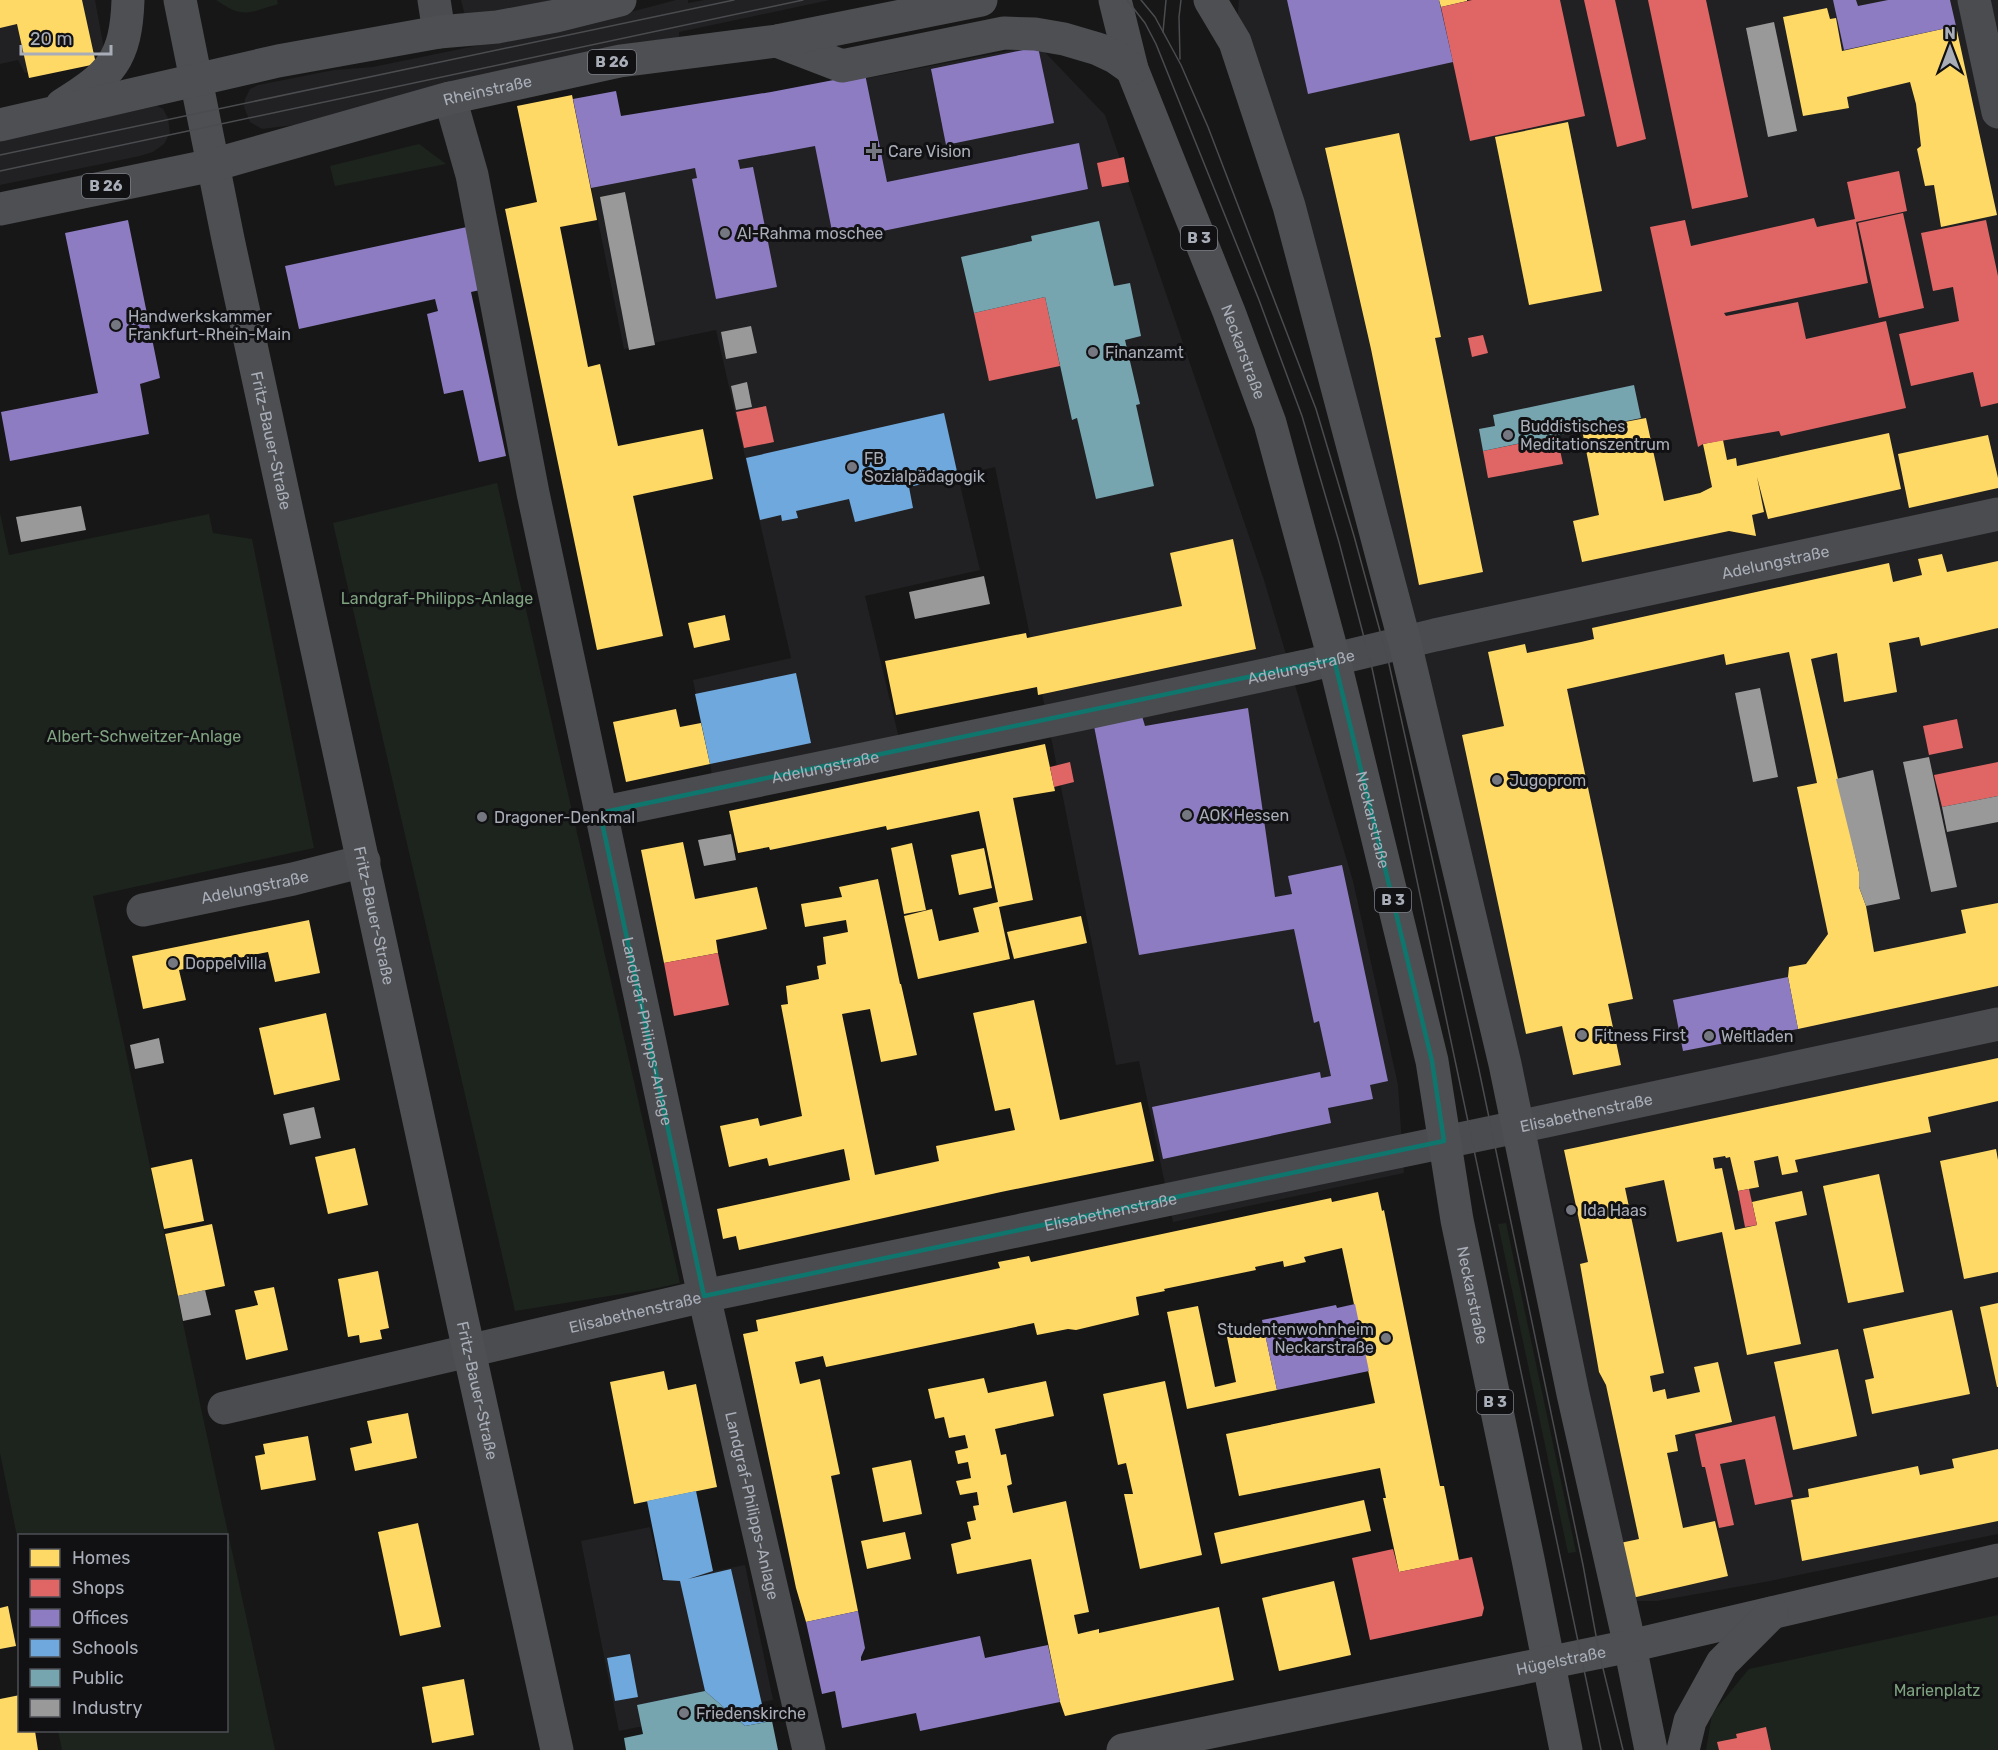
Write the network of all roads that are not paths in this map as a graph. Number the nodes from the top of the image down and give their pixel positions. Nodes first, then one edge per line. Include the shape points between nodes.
1 (128, 0) edge
2 (180, 0) edge
3 (434, 0) edge
4 (620, 0) edge
5 (981, 0) edge
6 (1115, 0) edge
7 (1210, 0) edge
8 (1239, 0) edge
9 (1974, 0) edge
10 (439, 32) junction
11 (777, 41) junction
12 (1235, 42) junction
13 (1132, 69) junction
14 (196, 81) junction
15 (450, 98) junction
16 (1998, 112) edge
17 (44, 116) junction
18 (0, 125) edge
19 (213, 165) junction
20 (0, 209) edge
21 (1998, 514) edge
22 (1405, 643) junction
23 (1334, 659) junction
24 (600, 813) junction
25 (364, 861) junction
26 (143, 910) dead end
27 (1998, 1024) edge
28 (1517, 1126) junction
29 (1444, 1142) junction
30 (704, 1296) junction
31 (469, 1351) junction
32 (224, 1408) dead end
33 (1998, 1560) edge
34 (1772, 1613) junction
35 (1630, 1646) junction
36 (1549, 1663) junction
37 (557, 1750) edge
38 (809, 1750) edge
39 (1123, 1750) edge
40 (1566, 1750) edge
41 (1650, 1750) edge
42 (1683, 1750) edge

1 - 17 main road via 123,42 111,68 82,93
2 - 14 main road, Fritz-Bauer-Straße
3 - 10 street
4 - 10 main road via 497,27
5 - 11 main road, Rheinstraße / B 26
6 - 13 main road, Neckarstraße / B 3
7 - 12 main road
8 - 12 main road
9 - 16 street
10 - 14 main road via 278,61
11 - 13 main road via 842,66 1004,33 1035,34 1098,49
11 - 15 main road, Rheinstraße / B 26 via 620,61
12 - 22 main road via 1289,206
13 - 23 main road, Neckarstraße / B 3 via 1270,423
14 - 17 main road
14 - 19 main road, Fritz-Bauer-Straße
15 - 19 main road, Rheinstraße / B 26
15 - 24 street, Landgraf-Philipps-Anlage via 472,175
17 - 18 main road
19 - 20 main road, Rheinstraße / B 26
19 - 25 main road, Fritz-Bauer-Straße
21 - 22 street, Adelungstraße
22 - 23 street, Adelungstraße
22 - 28 main road
23 - 24 street, Adelungstraße
23 - 29 main road, Neckarstraße / B 3 via 1432,1061
24 - 30 street, Landgraf-Philipps-Anlage
25 - 26 street, Adelungstraße
25 - 31 main road, Fritz-Bauer-Straße
27 - 28 street, Elisabethenstraße
28 - 29 street, Elisabethenstraße
28 - 35 main road
29 - 30 street, Elisabethenstraße
29 - 36 main road, Neckarstraße / B 3
30 - 31 street, Elisabethenstraße
30 - 38 street, Landgraf-Philipps-Anlage
31 - 32 street, Elisabethenstraße
31 - 37 main road, Fritz-Bauer-Straße
33 - 34 main road, Hügelstraße
34 - 35 main road, Hügelstraße
34 - 42 main road via 1722,1664 1690,1721
35 - 36 main road, Hügelstraße
35 - 41 main road
36 - 39 main road, Hügelstraße
36 - 40 main road, B 3

